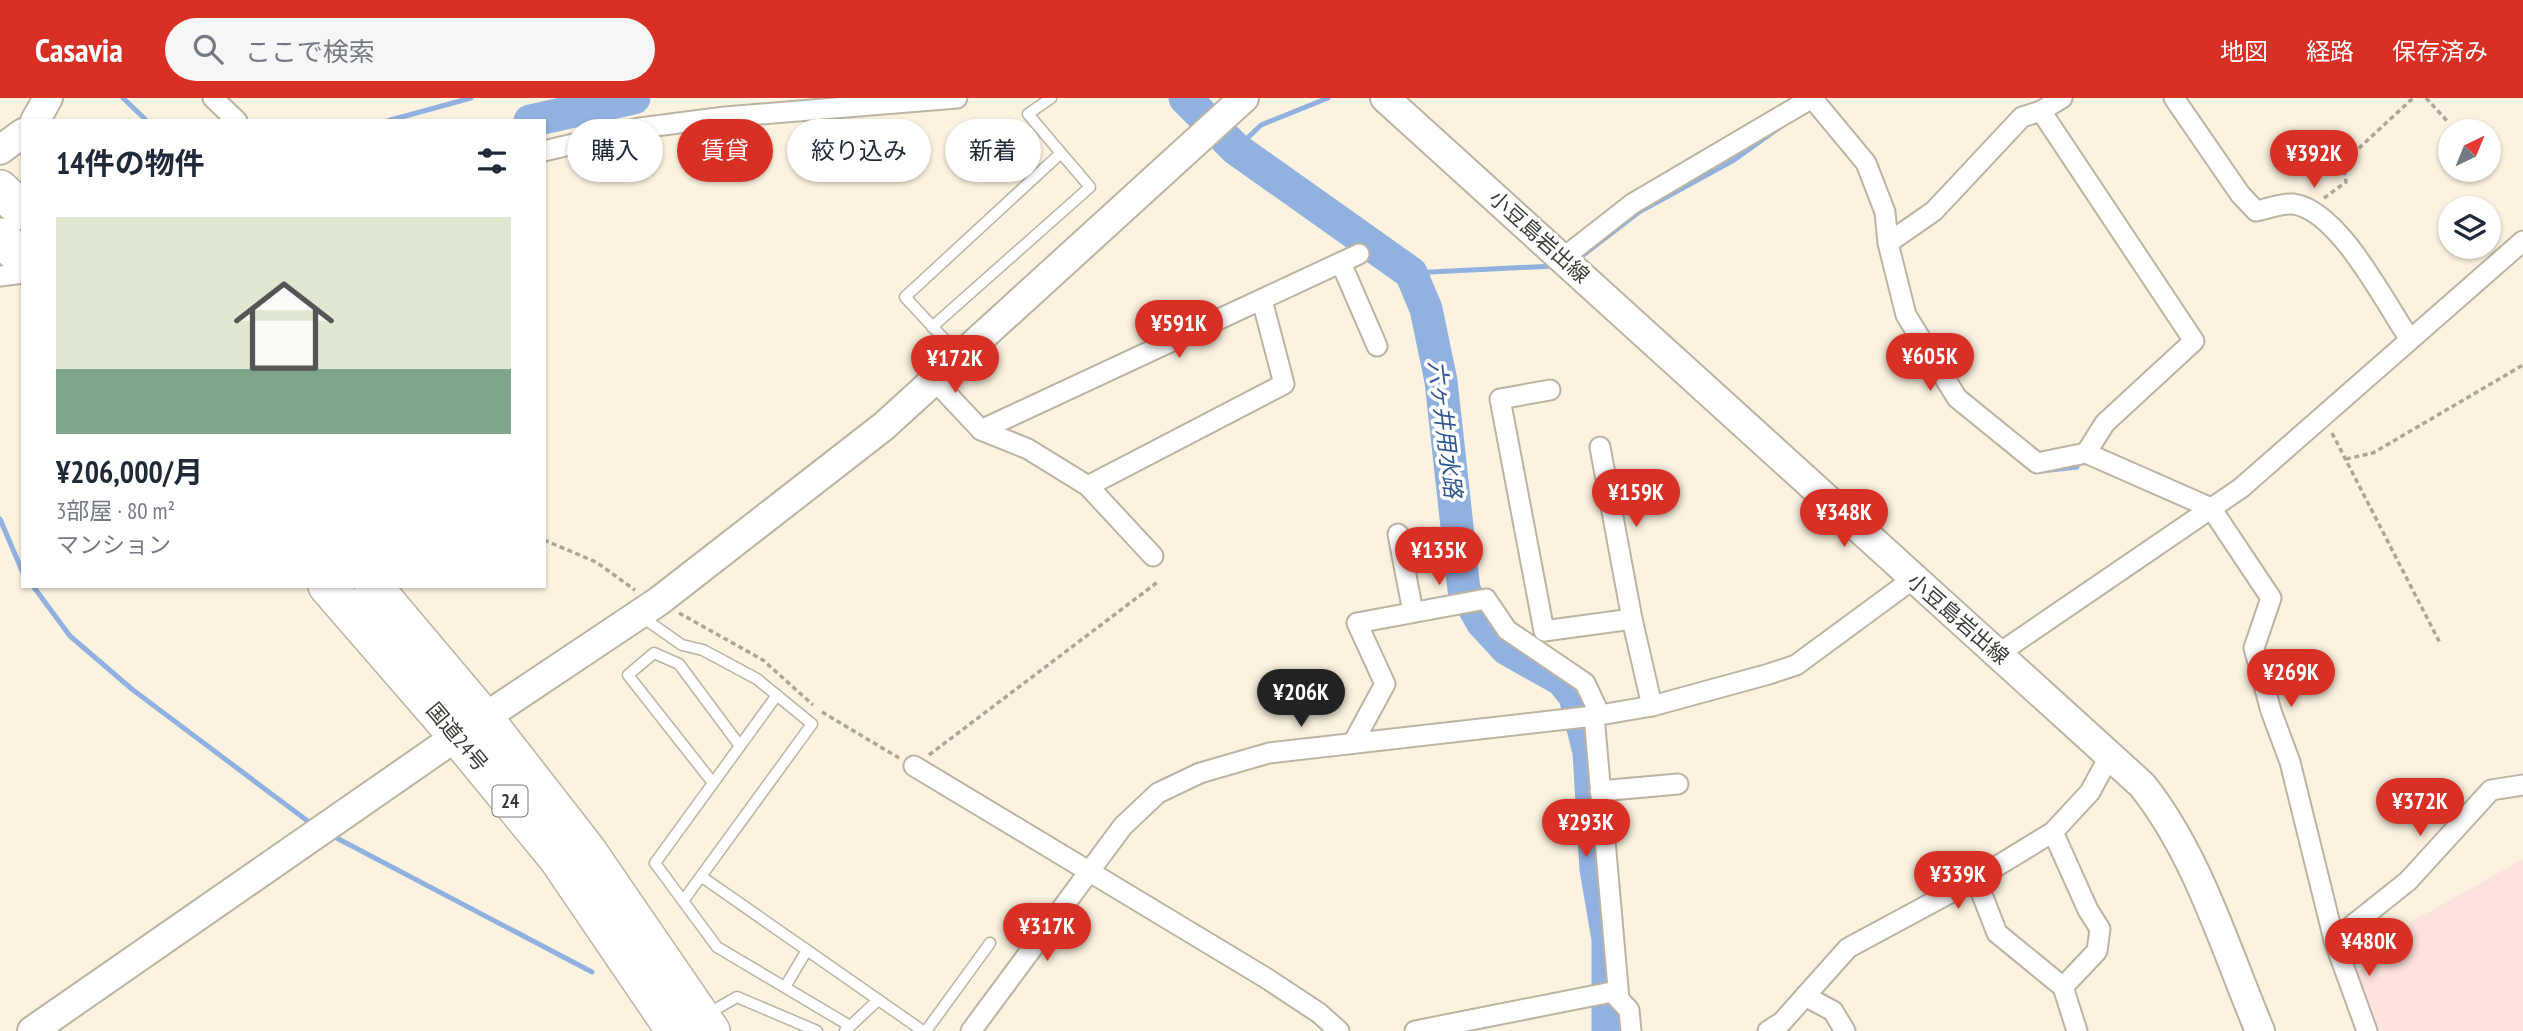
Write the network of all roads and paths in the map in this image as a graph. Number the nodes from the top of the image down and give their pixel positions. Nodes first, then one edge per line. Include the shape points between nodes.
1 (48, 98) edge
2 (213, 98) edge
3 (957, 98) edge
4 (1051, 98) edge
5 (1244, 98) edge
6 (1385, 98) edge
7 (1812, 98) edge
8 (2062, 98) edge
9 (2174, 98) edge
10 (2413, 98) edge
11 (2426, 98) edge
12 (2041, 111) junction
13 (36, 119) edge
14 (235, 119) edge
15 (2445, 119) edge
16 (21, 134) edge
17 (0, 150) edge
18 (546, 151) edge
19 (1061, 152) junction
20 (2308, 209) junction
21 (0, 237) edge
22 (2523, 241) edge
23 (1888, 243) junction
24 (1359, 254) dead end
25 (21, 258) edge
26 (1563, 258) junction
27 (1341, 263) junction
28 (21, 272) edge
29 (0, 276) edge
30 (1262, 300) junction
31 (932, 327) junction
32 (2409, 338) junction
33 (1377, 346) dead end
34 (961, 357) junction
35 (2523, 365) edge
36 (935, 381) junction
37 (1550, 390) dead end
38 (2323, 416) junction
39 (981, 430) junction
40 (1600, 447) dead end
41 (2086, 453) junction
42 (2346, 459) junction
43 (1088, 486) junction
44 (2211, 508) junction
45 (1398, 534) dead end
46 (546, 541) edge
47 (1153, 556) dead end
48 (1913, 579) junction
49 (1159, 581) dead end
50 (329, 588) edge
51 (374, 588) edge
52 (649, 608) junction
53 (1413, 612) junction
54 (1632, 619) junction
55 (2440, 643) dead end
56 (1998, 654) junction
57 (777, 695) junction
58 (1651, 706) junction
59 (1589, 716) junction
60 (471, 727) junction
61 (1353, 743) junction
62 (740, 746) junction
63 (2110, 755) junction
64 (914, 766) junction
65 (713, 783) junction
66 (1678, 784) dead end
67 (2523, 785) edge
68 (1600, 791) junction
69 (2053, 832) junction
70 (1089, 870) junction
71 (702, 877) junction
72 (1976, 879) junction
73 (684, 901) junction
74 (2334, 940) junction
75 (990, 943) dead end
76 (807, 950) junction
77 (785, 987) junction
78 (2063, 987) junction
79 (1805, 996) junction
80 (1619, 999) junction
81 (878, 1000) junction
82 (696, 1026) edge
83 (848, 1028) edge
84 (32, 1031) edge
85 (817, 1031) edge
86 (925, 1031) edge
87 (971, 1031) edge
88 (1339, 1031) edge
89 (1415, 1031) edge
90 (1631, 1031) edge
91 (1768, 1031) edge
92 (1845, 1031) edge
93 (2077, 1031) edge
94 (2260, 1031) edge
95 (2367, 1031) edge

1 - 13 street
2 - 14 street
3 - 18 street via 725,117 640,128
4 - 19 lane via 1028,114
5 - 34 street
6 - 26 street, 小豆島岩出線
7 - 23 street via 1866,163 1885,212
7 - 26 street via 1632,204
8 - 12 street
9 - 20 street via 2256,211 2292,204
10 - 20 path via 2343,163 2346,183
11 - 15 path
12 - 23 street via 2022,117 1934,211
12 - 41 street via 2194,341 2105,423
16 - 17 street
19 - 31 lane via 905,297
19 - 31 lane via 1090,187
20 - 32 street via 2363,263
21 - 25 highway
22 - 32 street
23 - 41 street via 1906,316 1957,398 2037,463
24 - 27 street
26 - 48 street, 小豆島岩出線
27 - 30 street
27 - 33 street
28 - 29 street
30 - 39 street
30 - 43 street via 1284,384
31 - 34 lane
32 - 38 street
34 - 36 street
35 - 42 path via 2373,453
36 - 39 street
36 - 52 street via 884,426
37 - 54 street via 1500,399 1544,631
38 - 42 path
38 - 44 street via 2241,488
39 - 43 street via 1028,449
40 - 54 street
41 - 44 street
42 - 55 path
43 - 47 street
44 - 56 street
44 - 74 street via 2271,598 2254,648 2290,762
45 - 53 street
46 - 52 path via 596,562 639,593
48 - 56 street, 小豆島岩出線
48 - 58 street via 1796,665
49 - 64 path
50 - 60 highway, 国道24号 / 24
51 - 60 highway, 国道24号 / 24
52 - 57 lane via 672,640 704,650 757,678
52 - 60 street
52 - 64 path via 763,660 822,713
53 - 59 street via 1486,599 1507,630 1585,683
53 - 61 street via 1357,623 1385,684
54 - 58 street
56 - 63 street, 小豆島岩出線
57 - 62 lane
57 - 71 lane via 812,724
58 - 59 street
59 - 61 street
59 - 68 street
60 - 82 highway, 国道24号 / 24 via 558,859
60 - 84 street
61 - 70 street via 1269,753 1200,773 1158,793 1123,826
62 - 65 lane
62 - 65 lane via 679,664 654,653 628,674
63 - 69 street via 2090,792
63 - 94 street, 小豆島岩出線 via 2166,816
64 - 70 street
65 - 73 lane via 655,863
66 - 68 street
67 - 74 street via 2491,790 2408,881
68 - 80 street
69 - 72 street
69 - 78 street via 2100,929 2097,951
70 - 87 street
70 - 88 street via 1277,985
71 - 73 lane
71 - 76 lane
72 - 78 street via 1997,933
72 - 79 street via 1848,948
73 - 77 lane via 718,947
74 - 95 street
75 - 86 lane
76 - 77 lane
76 - 81 lane
77 - 83 lane
78 - 93 street
79 - 91 street
79 - 92 street via 1833,1011
80 - 89 street via 1612,992 1603,993
80 - 90 street via 1629,1010
81 - 83 lane
81 - 86 lane
82 - 85 lane via 737,997

